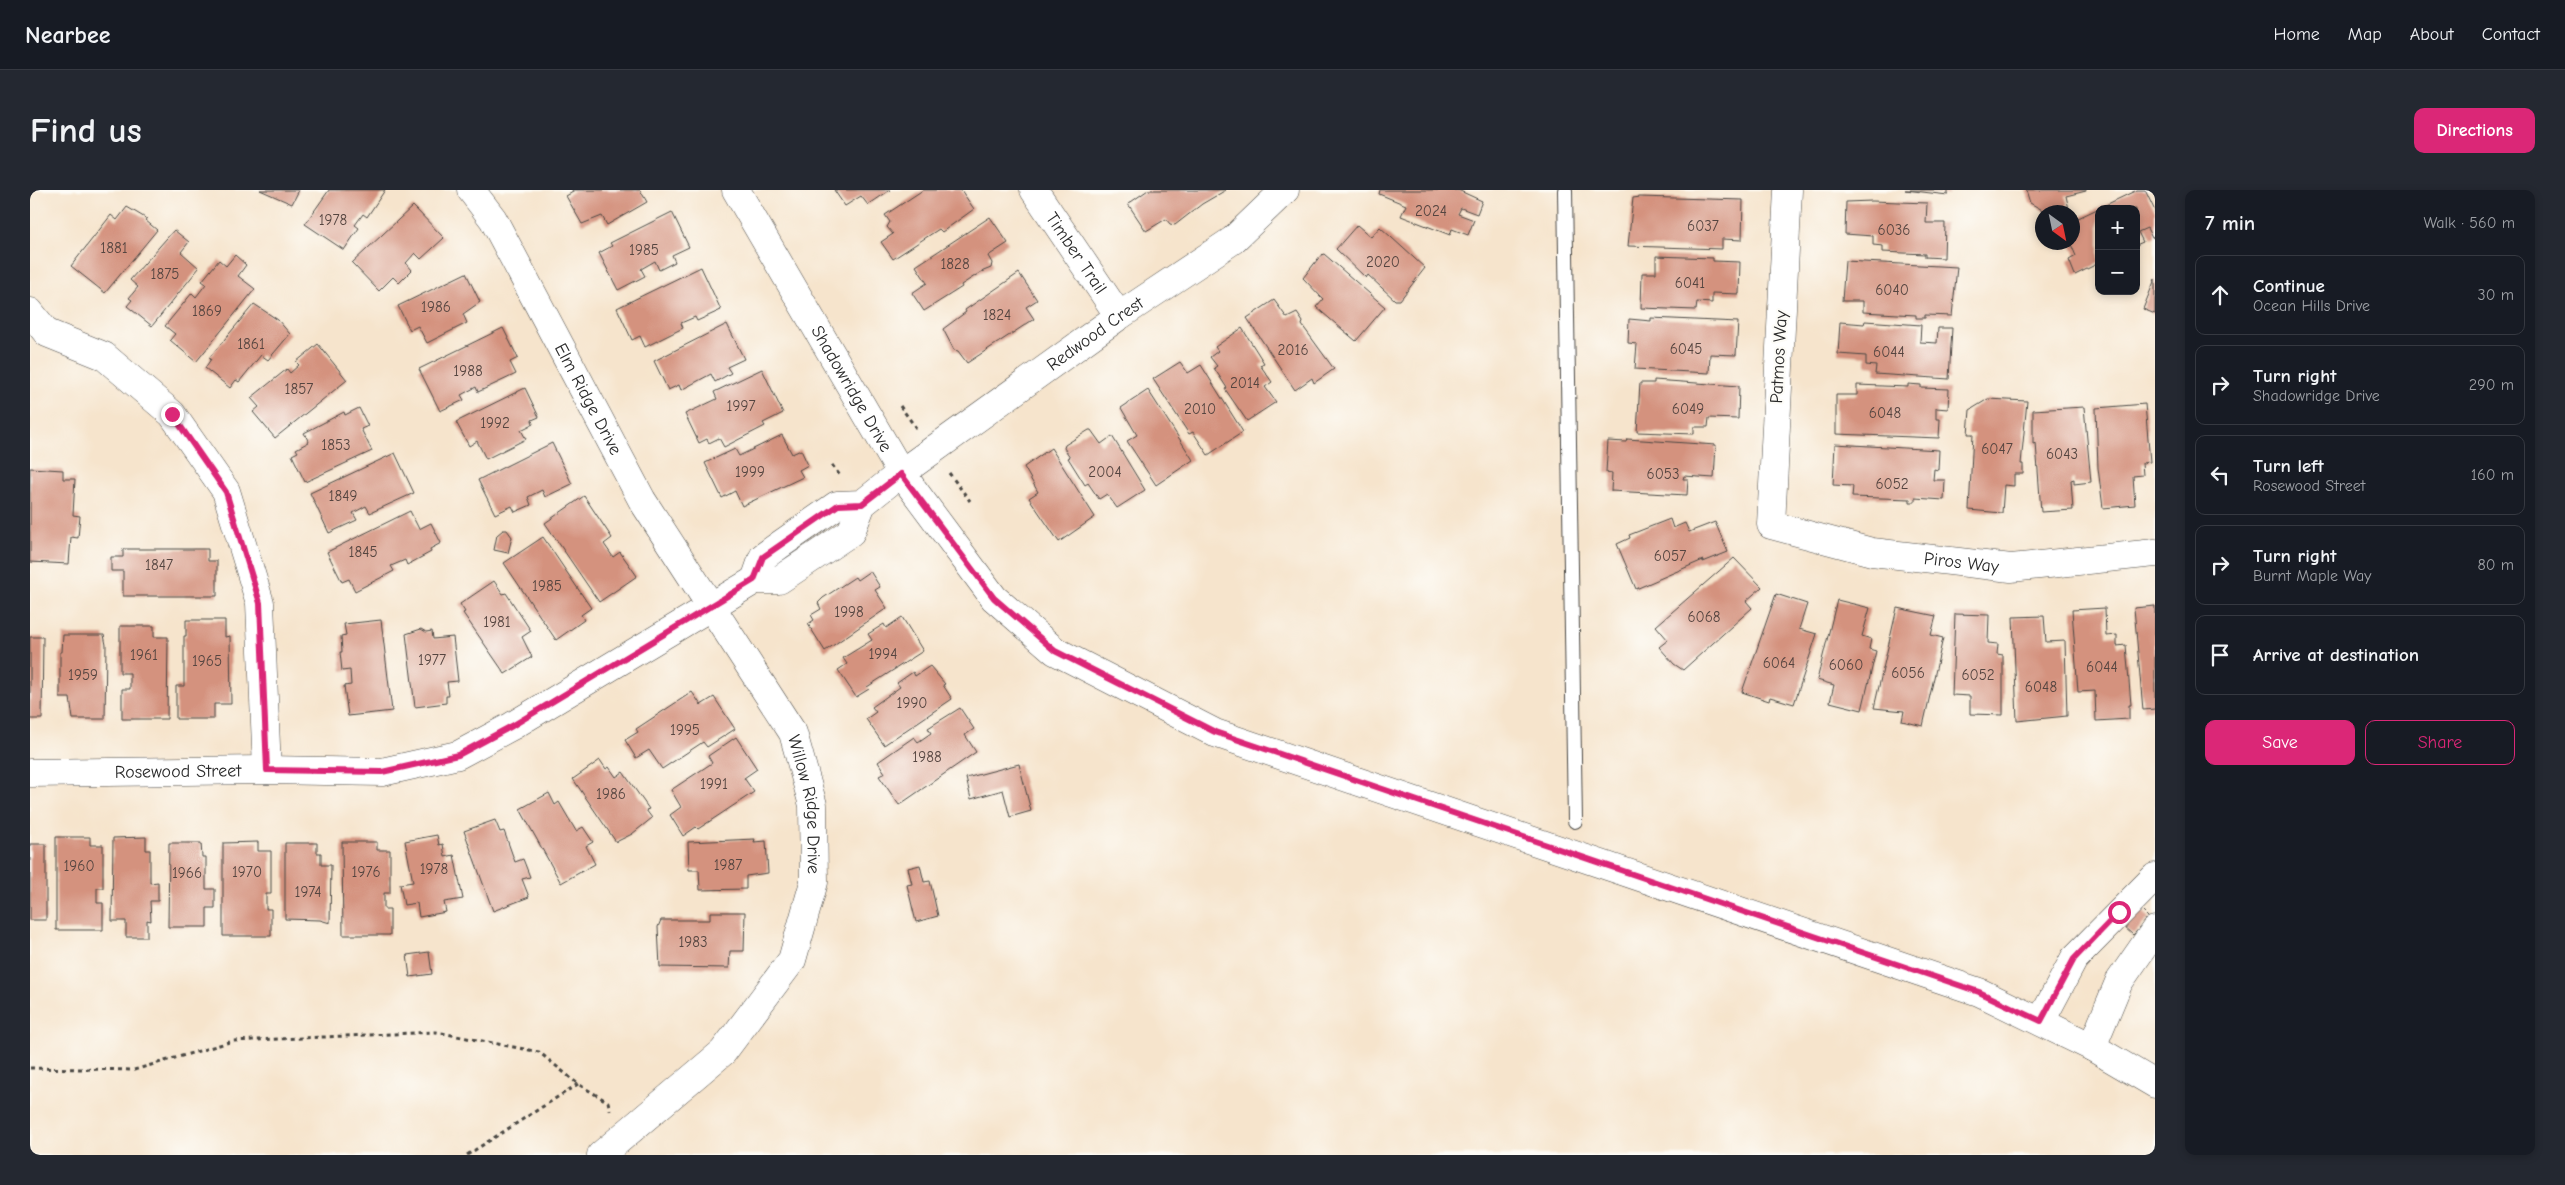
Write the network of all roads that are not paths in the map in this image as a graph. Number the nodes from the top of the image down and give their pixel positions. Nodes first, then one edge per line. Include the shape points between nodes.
1 (471, 190) edge
2 (736, 190) edge
3 (1034, 190) edge
4 (1285, 190) edge
5 (1565, 190) edge
6 (1788, 190) edge
7 (30, 312) edge
8 (1119, 316) junction
9 (901, 474) junction
10 (1770, 525) joint
11 (2155, 553) edge
12 (712, 606) junction
13 (267, 770) junction
14 (30, 773) edge
15 (1575, 821) dead end
16 (2154, 880) edge
17 (2155, 930) edge
18 (2041, 1021) junction
19 (2092, 1047) junction
20 (2155, 1084) edge
21 (601, 1155) edge

1 - 12 street, Elm Ridge Drive via 493,219 642,500
2 - 9 street, Shadowridge Drive
3 - 8 street, Timber Trail
4 - 8 street, Redwood Crest via 1232,240
5 - 15 lane
6 - 10 street, Patmos Way
7 - 13 street via 47,333 104,356 172,414 226,492 260,603
8 - 9 street, Redwood Crest
9 - 12 street, Rosewood Street via 862,504 838,505 781,544 763,557 754,580
9 - 18 street, Shadowridge Drive via 994,598 1055,651 1215,732 1979,992
10 - 11 street, Piros Way via 1872,552 2011,568
12 - 13 street, Rosewood Street via 458,755 382,772
12 - 21 street, Willow Ridge Drive via 793,733 814,806 814,882 792,960 723,1052
13 - 14 street, Rosewood Street
16 - 18 street via 2074,959
17 - 19 street via 2118,982
18 - 19 street, Shadowridge Drive
19 - 20 street, Shadowridge Drive

